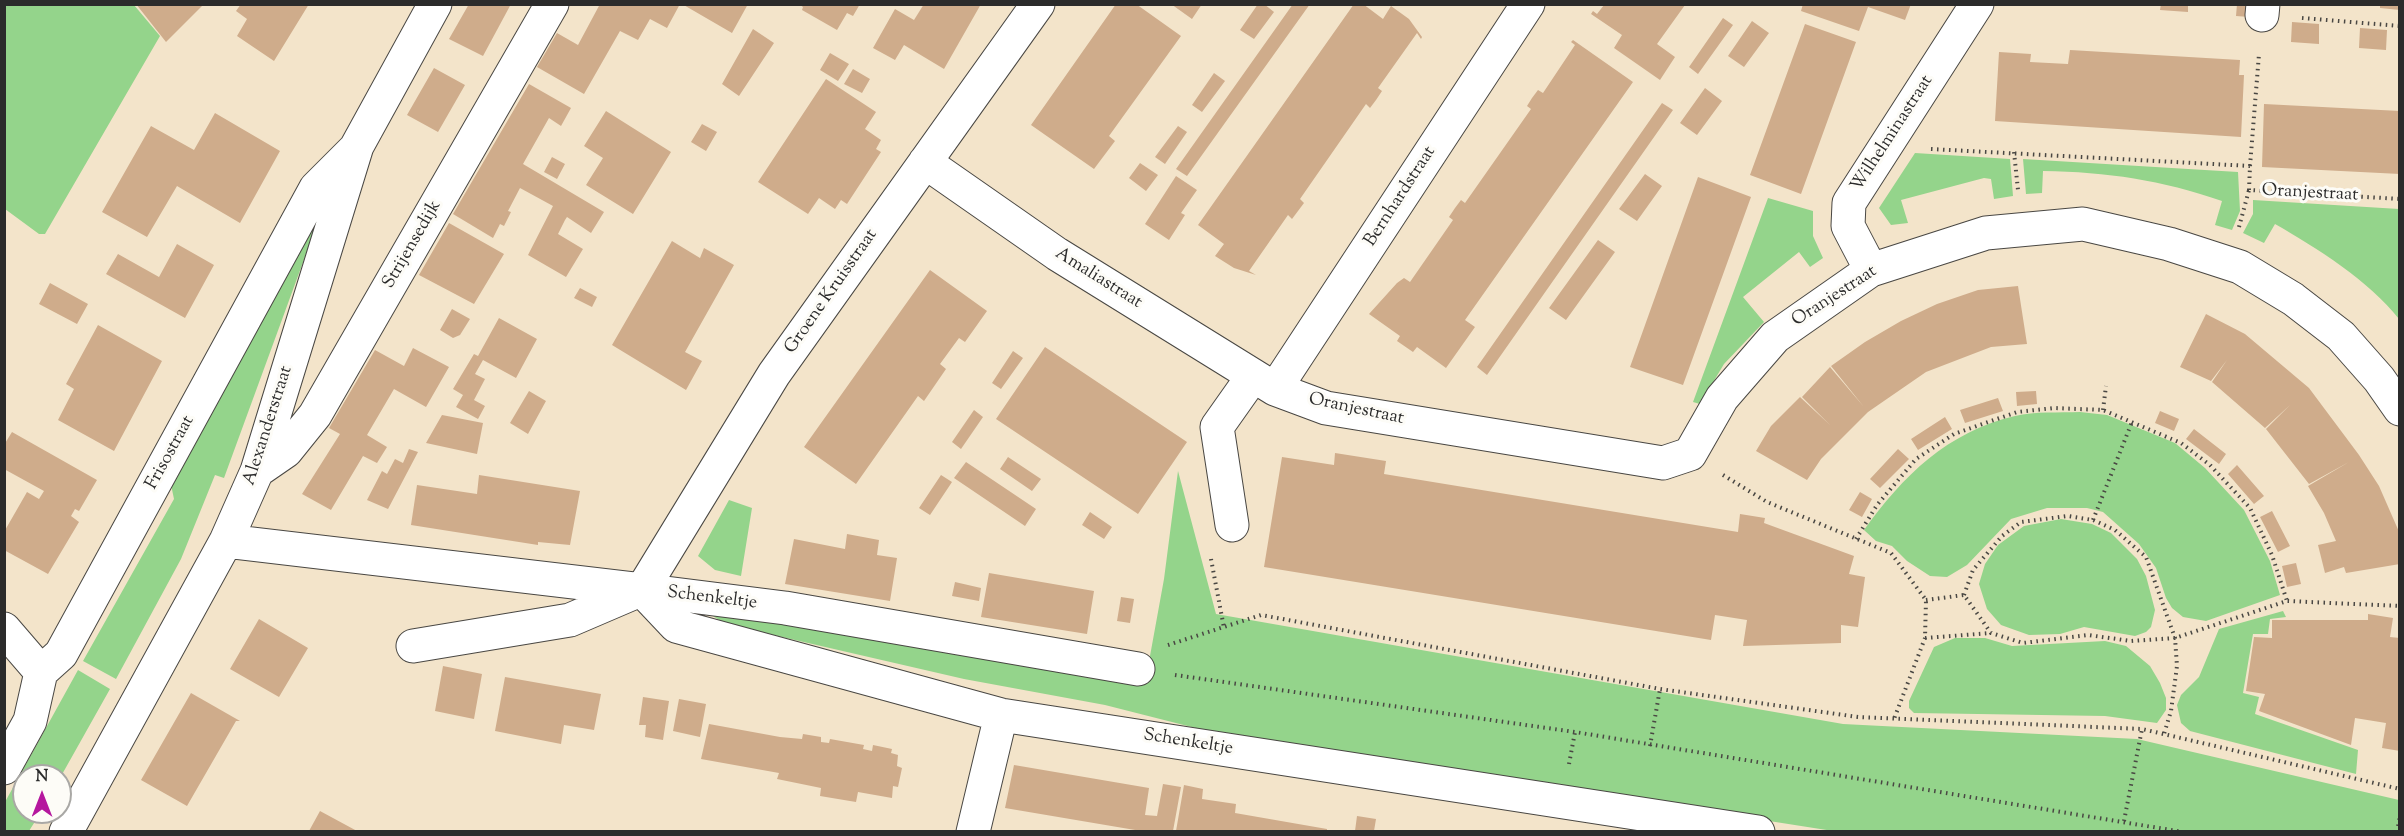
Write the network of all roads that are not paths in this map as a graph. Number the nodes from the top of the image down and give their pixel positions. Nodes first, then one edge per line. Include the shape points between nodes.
1 (435, 4) edge
2 (552, 4) edge
3 (1038, 4) edge
4 (1528, 4) edge
5 (1977, 4) edge
6 (357, 146) junction
7 (925, 162) junction
8 (1871, 270) junction
9 (1264, 383) junction
10 (2400, 409) edge
11 (257, 471) junction
12 (1232, 525) dead end
13 (226, 541) junction
14 (642, 590) junction
15 (4, 629) edge
16 (413, 646) dead end
17 (1138, 669) road end
18 (41, 672) junction
19 (1002, 715) junction
20 (4, 768) edge
21 (1627, 821) edge
22 (66, 831) edge
23 (973, 831) edge
24 (1758, 831) edge

1 - 6 street, Alexanderstraat
2 - 11 street, Strijensedijk via 315,415 286,451
3 - 7 street, Groene Kruisstraat
4 - 9 street, Bernhardstraat
5 - 8 street, Wilhelminastraat via 1849,203 1848,226
6 - 11 street, Alexanderstraat
6 - 18 street, Frisostraat via 316,188 62,654
7 - 9 street, Amaliastraat via 1057,254
7 - 14 street, Groene Kruisstraat via 774,374
8 - 9 street, Oranjestraat via 1775,337 1722,398 1690,454 1663,463 1326,408
8 - 10 street, Oranjestraat via 1986,233 2083,224 2169,244 2240,267 2293,299 2341,336
9 - 12 street, Bernhardstraat via 1217,427
11 - 13 street, Alexanderstraat
13 - 14 street, Schenkeltje
13 - 22 street, Alexanderstraat
14 - 16 street via 570,620
14 - 17 street, Schenkeltje via 785,608
14 - 19 street, Schenkeltje via 676,626
15 - 18 street
18 - 20 street via 30,721
19 - 21 street, Schenkeltje
19 - 23 street
21 - 24 street, Schenkeltje

